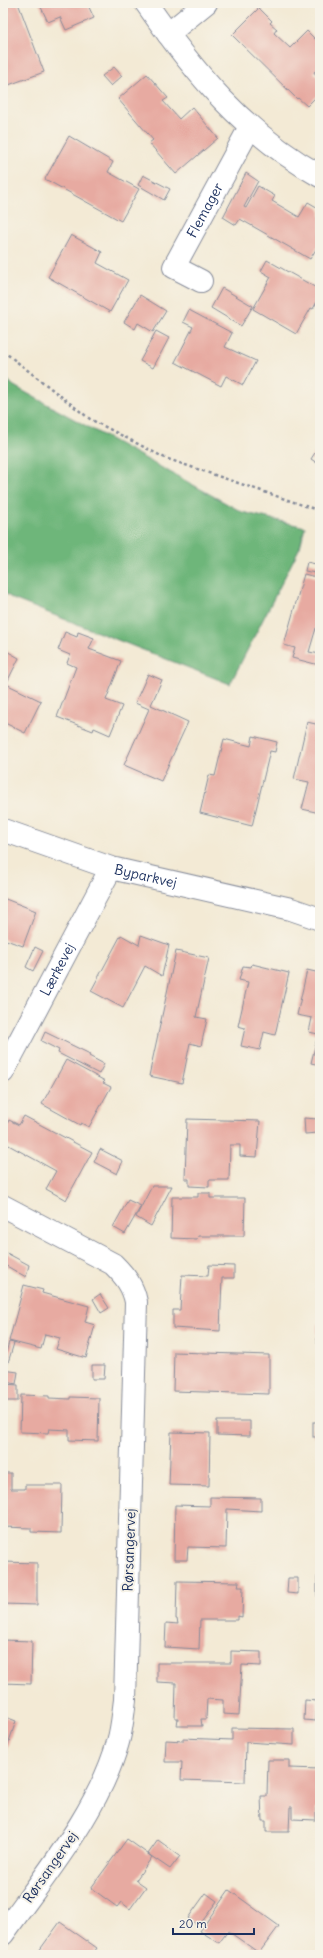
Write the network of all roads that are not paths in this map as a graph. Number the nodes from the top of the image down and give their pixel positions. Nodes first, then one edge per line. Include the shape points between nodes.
1 (146, 3) edge
2 (206, 3) edge
3 (168, 34) junction
4 (250, 127) junction
5 (320, 176) edge
6 (201, 281) dead end
7 (3, 830) edge
8 (111, 868) junction
9 (291, 909) junction
10 (320, 911) edge
11 (320, 919) edge
12 (9, 1048) edge
13 (3, 1072) edge
14 (3, 1206) edge
15 (3, 1934) edge

1 - 3 street
2 - 3 street
3 - 4 street via 208,86
4 - 5 street via 303,167
4 - 6 street, Flemager via 174,266
7 - 8 street, Byparkvej
8 - 9 street, Byparkvej
8 - 12 street, Lærkevej
9 - 10 street, Byparkvej
9 - 11 street, Byparkvej
12 - 13 street, Lærkevej
14 - 15 street, Rørsangervej via 113,1264 133,1289 136,1302 125,1700 118,1742 105,1779 88,1813

